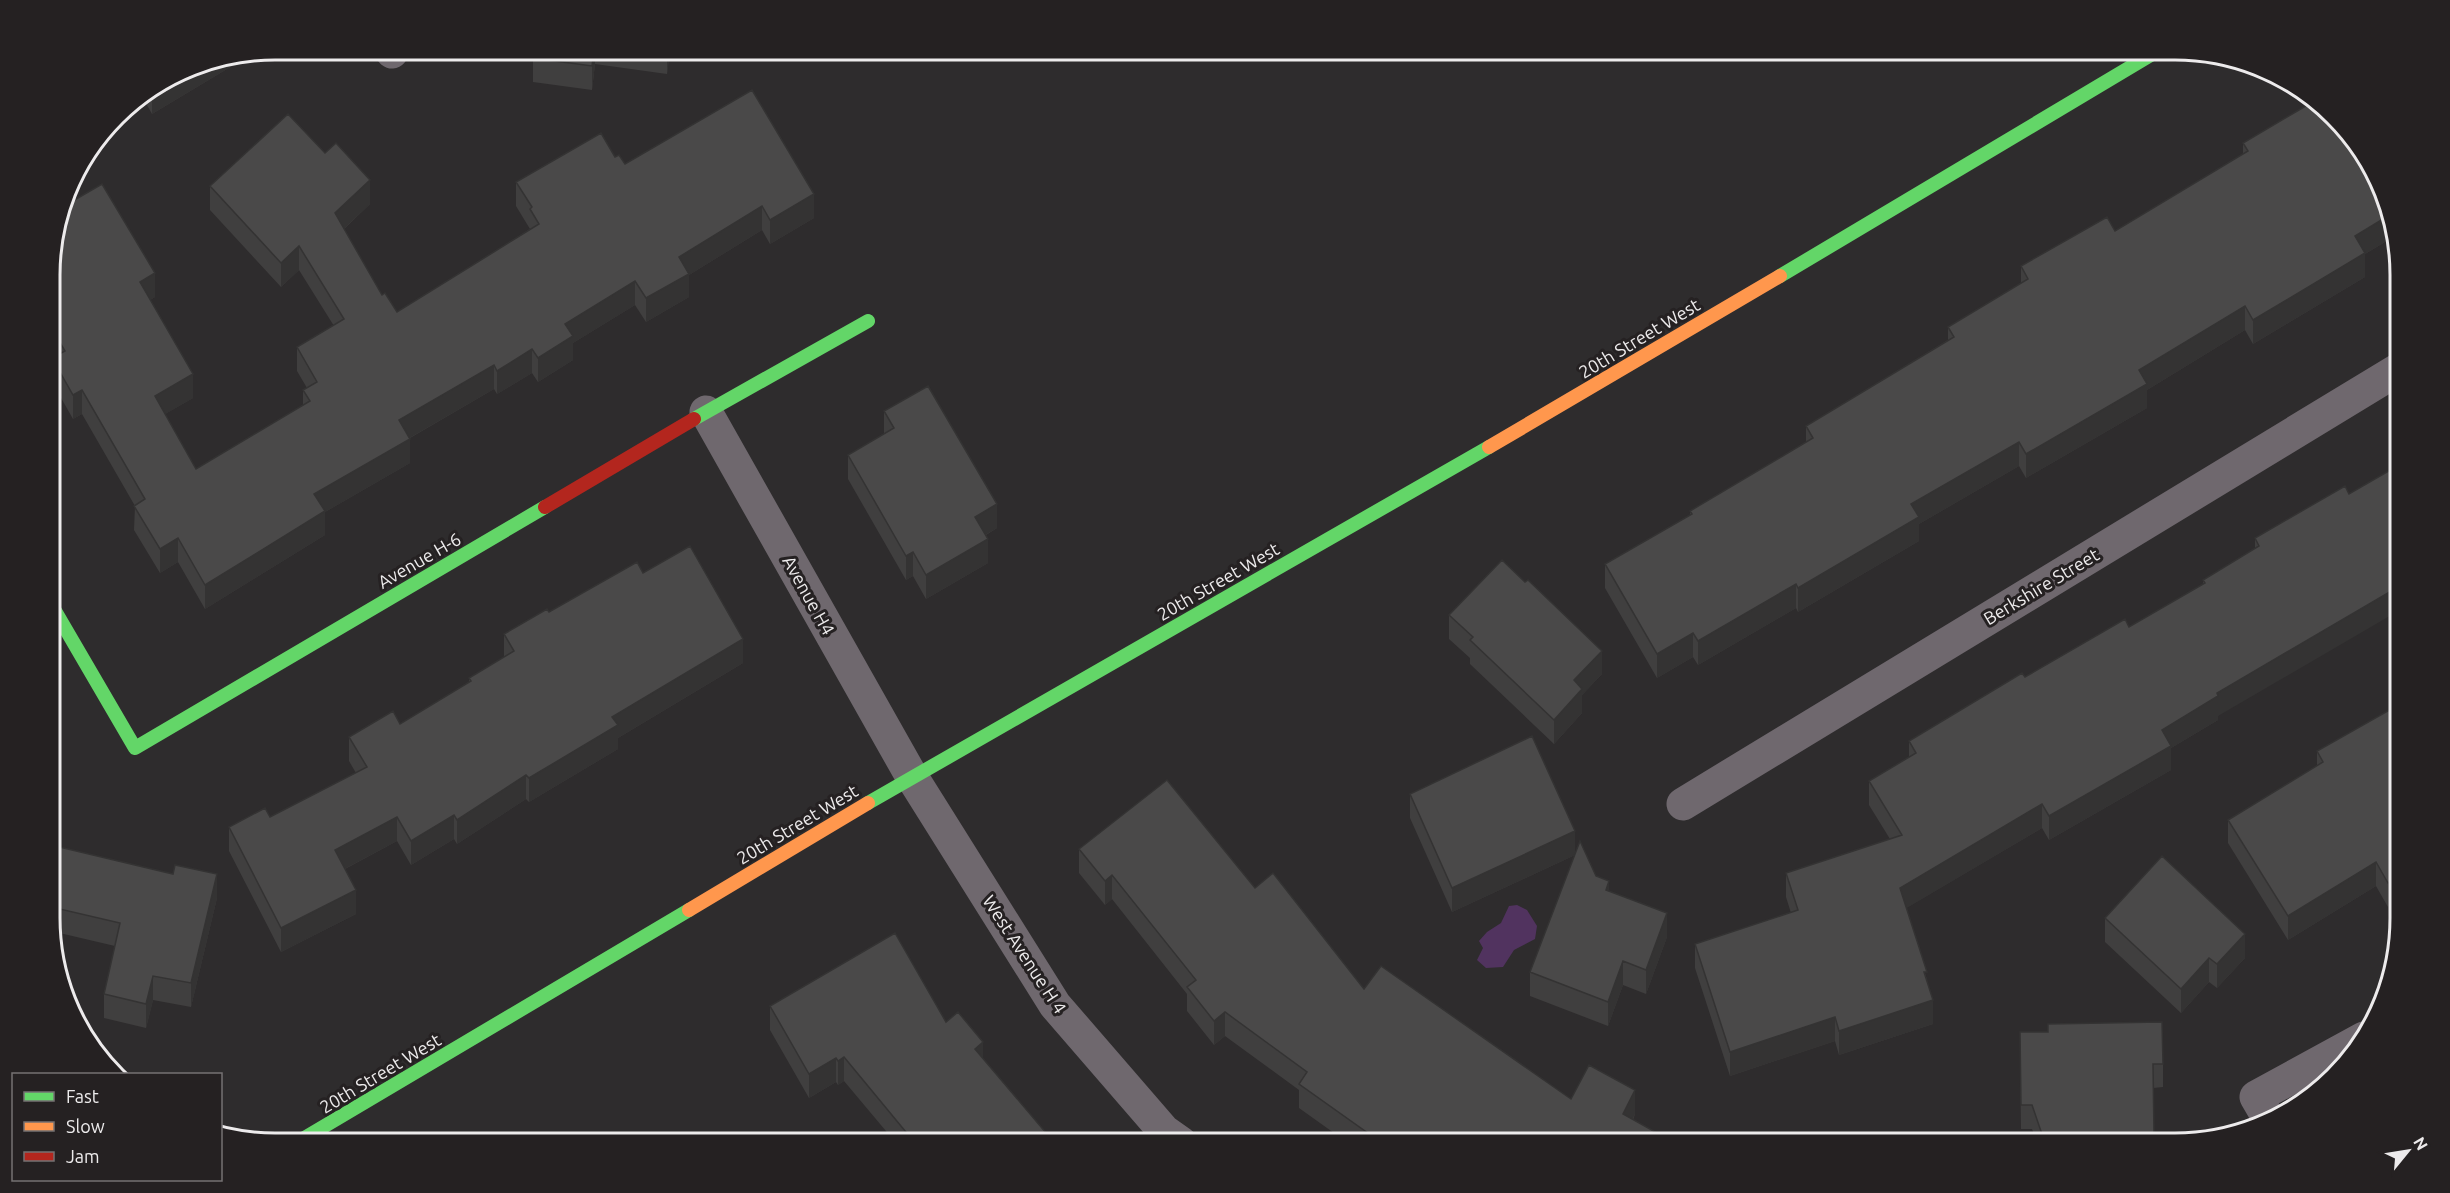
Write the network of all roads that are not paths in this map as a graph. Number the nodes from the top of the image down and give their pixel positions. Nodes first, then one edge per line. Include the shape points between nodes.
1 (2142, 60) edge
2 (868, 321) dead end
3 (2390, 374) edge
4 (706, 412) junction
5 (60, 619) edge
6 (912, 777) junction
7 (1683, 804) dead end
8 (2343, 1053) edge
9 (2263, 1109) edge
10 (313, 1133) edge
11 (1163, 1133) edge

1 - 6 main road, 20th Street West via 1582,393
2 - 4 main road, Avenue H-6
3 - 7 street, Berkshire Street
4 - 5 main road, Avenue H-6 via 135,748
4 - 6 street, Avenue H4
6 - 10 main road, 20th Street West
6 - 11 street, West Avenue H 4 via 1055,1005
8 - 9 street

